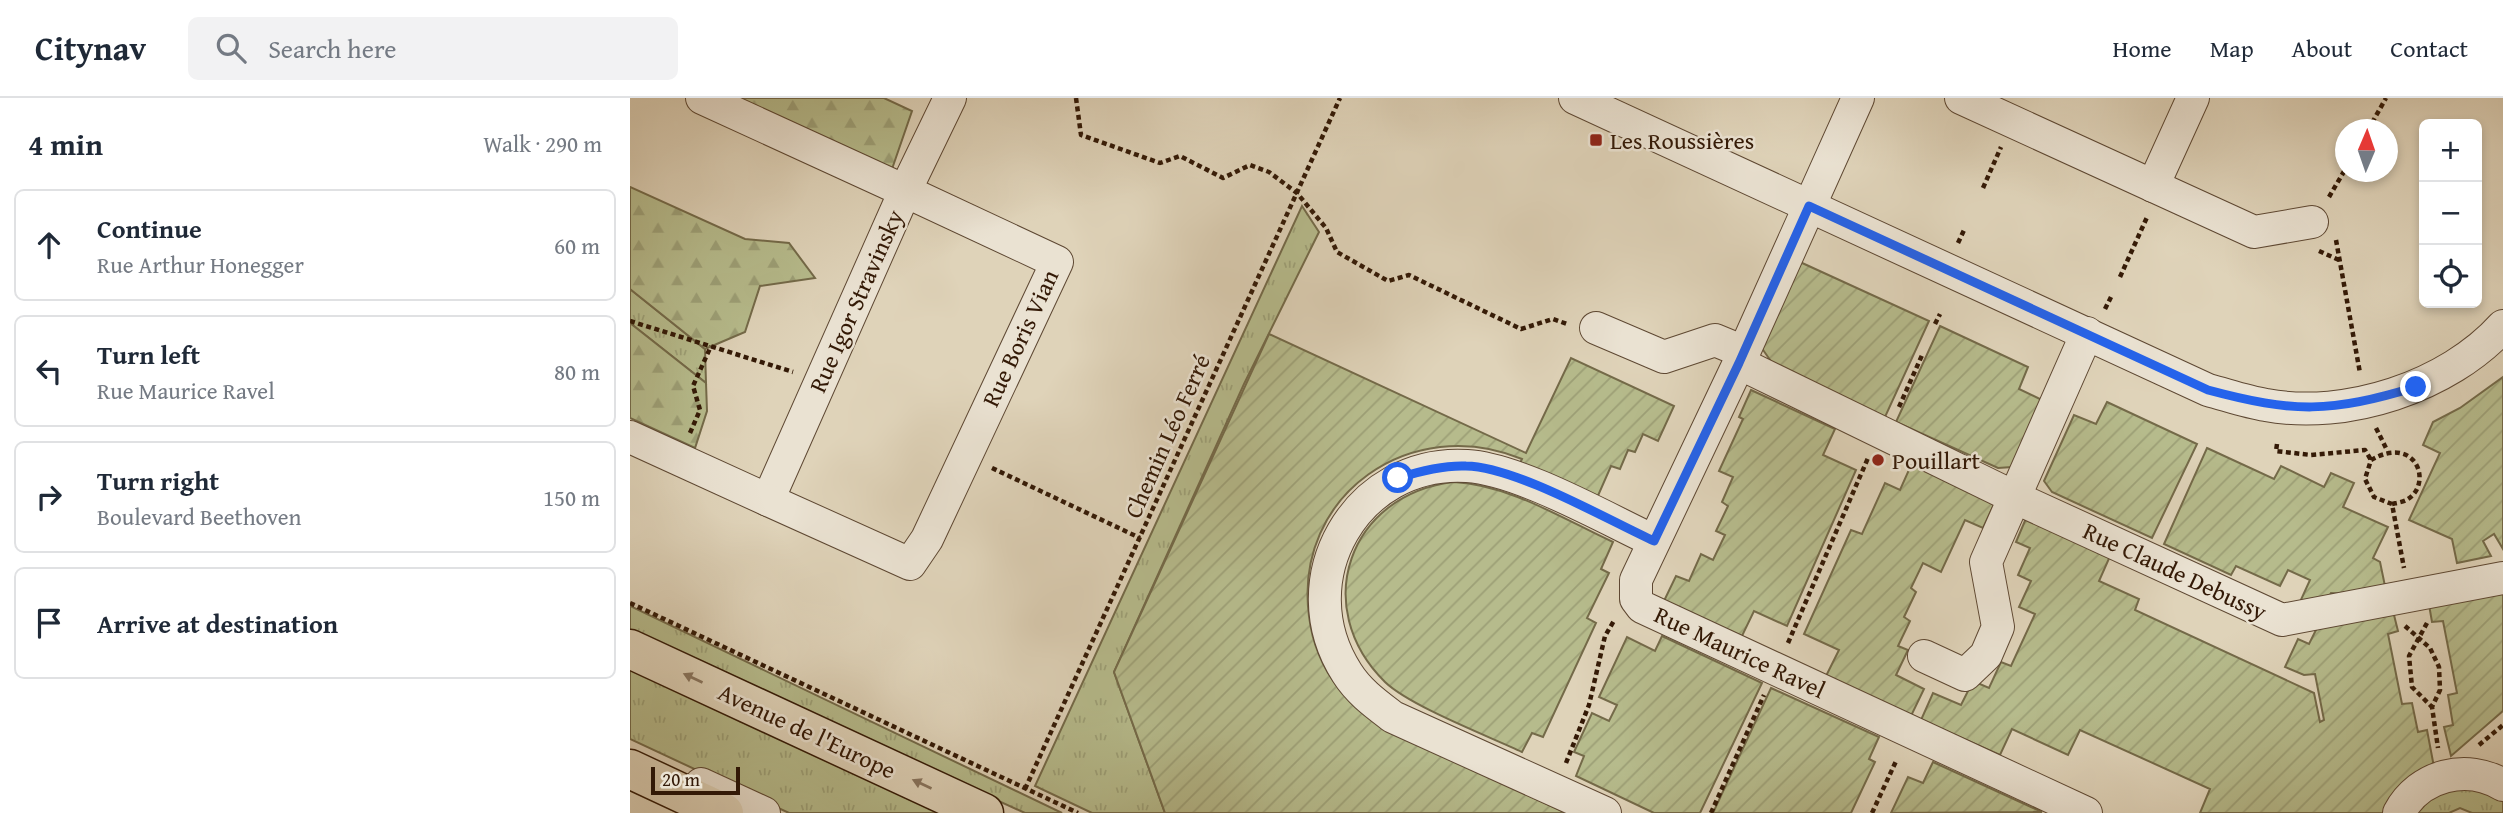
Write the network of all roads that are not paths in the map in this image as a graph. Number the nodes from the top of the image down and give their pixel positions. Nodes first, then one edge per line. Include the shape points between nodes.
1 (702, 98) edge
2 (950, 98) edge
3 (1575, 98) edge
4 (1858, 98) edge
5 (1961, 98) edge
6 (2193, 98) edge
7 (2156, 187) junction
8 (905, 191) junction
9 (1809, 206) junction
10 (2326, 222) road end
11 (2503, 326) edge
12 (1596, 328) road end
13 (2087, 333) junction
14 (1742, 358) junction
15 (630, 437) edge
16 (2016, 498) junction
17 (768, 500) junction
18 (1654, 541) junction
19 (2503, 578) edge
20 (630, 649) edge
21 (1924, 656) dead end
22 (630, 751) edge
23 (630, 769) edge
24 (2503, 785) edge
25 (724, 813) edge
26 (764, 813) edge
27 (984, 813) edge
28 (1605, 813) edge
29 (2086, 813) edge
30 (2399, 813) edge

1 - 8 street, Rue Igor Stravinsky
2 - 8 street
3 - 9 street
4 - 9 street, Rue Maurice Ravel
5 - 7 street
6 - 7 street
7 - 10 street via 2255,232
8 - 17 street, Rue Igor Stravinsky
8 - 17 street, Rue Boris Vian via 1057,262 927,539 910,564
9 - 13 street
9 - 14 street, Rue Maurice Ravel
11 - 13 street via 2455,364 2416,387 2366,402 2318,409 2267,405 2208,390
12 - 14 street, Rue Claude Debussy via 1664,357 1715,340
13 - 16 street
14 - 16 street, Rue Claude Debussy via 1879,432
14 - 18 street, Rue Maurice Ravel
15 - 17 street
16 - 19 street, Rue Claude Debussy via 2282,620
16 - 21 street via 1986,562 1998,627 1986,656 1965,675
18 - 28 street via 1500,471 1466,466 1429,468 1398,478 1362,505 1333,552 1326,582 1332,643 1366,697 1393,717
18 - 29 street, Rue Maurice Ravel via 1634,590 1642,607
27 -> 20 main road, Avenue de l'Europe
22 - 26 street
23 - 25 main road
24 - 30 street via 2482,776 2444,776 2414,792

